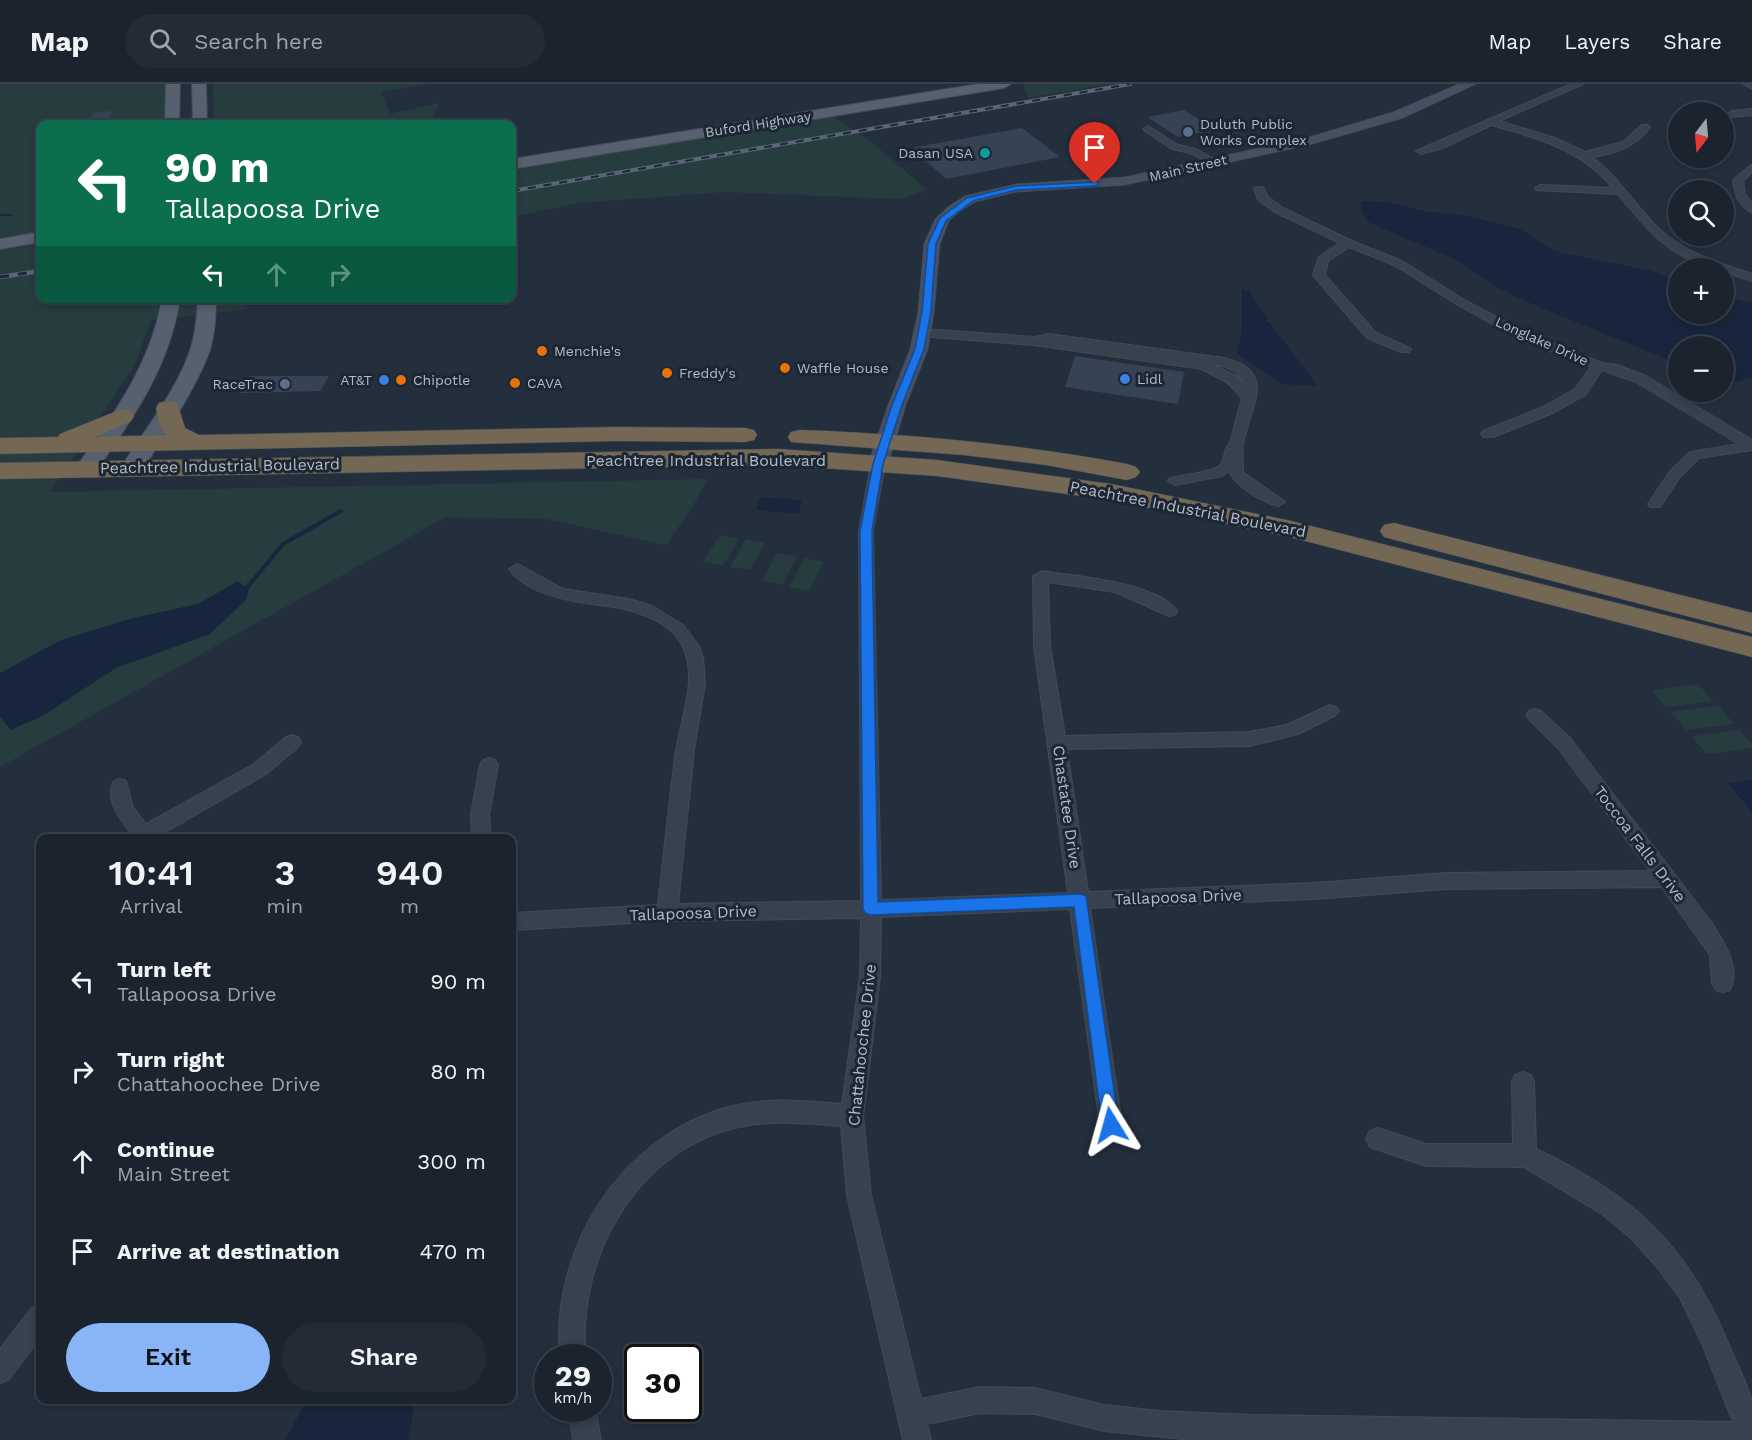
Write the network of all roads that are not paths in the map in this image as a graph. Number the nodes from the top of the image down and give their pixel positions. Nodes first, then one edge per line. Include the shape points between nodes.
1 (172, 84) edge
2 (199, 84) edge
3 (1004, 84) edge
4 (1470, 84) edge
5 (1579, 84) edge
6 (1747, 84) edge
7 (1752, 86) edge
8 (1752, 112) edge
9 (1734, 114) edge
10 (172, 120) edge
11 (200, 120) edge
12 (1491, 122) junction
13 (1645, 127) dead end
14 (1148, 129) dead end
15 (1420, 151) dead end
16 (1584, 155) junction
17 (1214, 162) junction
18 (516, 163) edge
19 (1751, 168) edge
20 (1540, 188) dead end
21 (1259, 189) dead end
22 (1620, 191) junction
23 (1752, 209) edge
24 (36, 238) edge
25 (1348, 243) junction
26 (0, 244) edge
27 (1752, 278) edge
28 (171, 303) edge
29 (181, 303) edge
30 (207, 303) edge
31 (206, 322) junction
32 (923, 333) junction
33 (1405, 349) dead end
34 (1599, 366) junction
35 (168, 408) junction
36 (122, 416) junction
37 (1488, 434) dead end
38 (200, 443) junction
39 (146, 444) junction
40 (41, 445) junction
41 (104, 445) junction
42 (1236, 445) junction
43 (0, 446) edge
44 (1752, 446) edge
45 (882, 452) junction
46 (132, 468) junction
47 (86, 469) junction
48 (0, 471) edge
49 (1174, 481) junction
50 (1278, 502) junction
51 (1655, 504) dead end
52 (517, 568) dead end
53 (1169, 610) dead end
54 (1752, 622) edge
55 (1752, 647) edge
56 (1330, 711) dead end
57 (1535, 715) dead end
58 (292, 742) dead end
59 (1058, 742) junction
60 (489, 765) dead end
61 (120, 786) dead end
62 (142, 834) edge
63 (149, 834) edge
64 (481, 834) edge
65 (1665, 879) junction
66 (1081, 900) junction
67 (870, 909) junction
68 (667, 913) junction
69 (516, 922) edge
70 (1723, 983) dead end
71 (1523, 1082) dead end
72 (852, 1116) junction
73 (1111, 1125) dead end
74 (1378, 1138) dead end
75 (1525, 1156) junction
76 (36, 1323) edge
77 (571, 1344) edge
78 (0, 1370) edge
79 (912, 1414) junction
80 (584, 1422) edge
81 (1752, 1436) edge
82 (587, 1440) edge
83 (917, 1440) edge

1 - 10 main road
2 - 11 main road
3 - 18 main road, Buford Highway
4 - 17 street, Main Street via 1364,126
5 - 12 street
6 - 7 street
8 - 9 street
12 - 15 street
12 - 16 street
13 - 16 street via 1623,145
14 - 17 street via 1175,147 1203,154
16 - 22 street
17 - 32 street, Main Street via 1125,181 1016,188 970,199 942,219 932,244
19 - 23 street via 1738,180 1740,196
20 - 22 street
21 - 25 street, Longlake Drive via 1263,199 1279,210
22 - 27 street via 1655,232 1677,248
24 - 26 main road
25 - 33 street via 1323,259 1319,275 1371,335
25 - 34 street, Longlake Drive via 1398,263 1522,336
28 - 36 main road via 163,340
29 - 31 main road via 192,322
30 - 31 main road
31 - 35 main road via 198,355
32 - 42 street via 1035,341 1205,366 1233,380 1249,397
32 - 45 street, Main Street
34 - 37 street via 1580,392 1548,410
34 - 44 street, Longlake Drive via 1641,379
35 - 38 highway via 172,429 181,437
35 - 39 main road
36 - 40 highway via 71,439
36 - 41 main road
38 - 39 highway, Peachtree Industrial Boulevard
38 - 45 highway, Peachtree Industrial Boulevard via 616,434 757,435
39 - 41 highway, Peachtree Industrial Boulevard
39 - 46 main road
40 - 41 highway, Peachtree Industrial Boulevard
40 - 43 highway, Peachtree Industrial Boulevard
41 - 47 main road
42 - 49 street via 1227,465 1217,473
42 - 50 street via 1236,473
44 - 51 street via 1695,455 1675,474
45 - 46 highway, Peachtree Industrial Boulevard
45 - 49 highway, Peachtree Industrial Boulevard via 1012,453
45 - 55 highway, Peachtree Industrial Boulevard via 1280,526
45 - 67 street, Chattahoochee Drive via 866,531
46 - 47 highway, Peachtree Industrial Boulevard
47 - 48 highway, Peachtree Industrial Boulevard
49 - 50 highway, Peachtree Industrial Boulevard
50 - 54 highway, Peachtree Industrial Boulevard
52 - 68 street via 542,587 642,608 663,618 690,646 696,664 695,691
53 - 59 street, Chastatee Drive via 1118,587 1041,576 1039,625
56 - 59 street via 1308,725 1249,739
57 - 65 street, Toccoa Falls Drive via 1563,743
58 - 63 street via 260,769
59 - 66 street, Chastatee Drive
60 - 64 street via 480,814
61 - 62 street via 124,810
65 - 66 street, Tallapoosa Drive via 1439,880 1314,891
65 - 70 street, Toccoa Falls Drive via 1720,953
66 - 67 street, Tallapoosa Drive
66 - 73 street, Chastatee Drive
67 - 68 street, Tallapoosa Drive
67 - 72 street, Chattahoochee Drive via 870,977
68 - 69 street, Tallapoosa Drive
71 - 75 street
72 - 77 street via 776,1111 729,1118 690,1133 653,1160 620,1192 593,1238 577,1286
72 - 79 street, Chattahoochee Drive via 859,1195
74 - 75 street via 1426,1155
75 - 81 street via 1611,1205 1667,1259 1689,1289 1711,1334
76 - 78 street
79 - 81 street via 980,1400 1035,1401 1104,1418 1250,1429
79 - 83 street, Chattahoochee Drive
80 - 82 street

